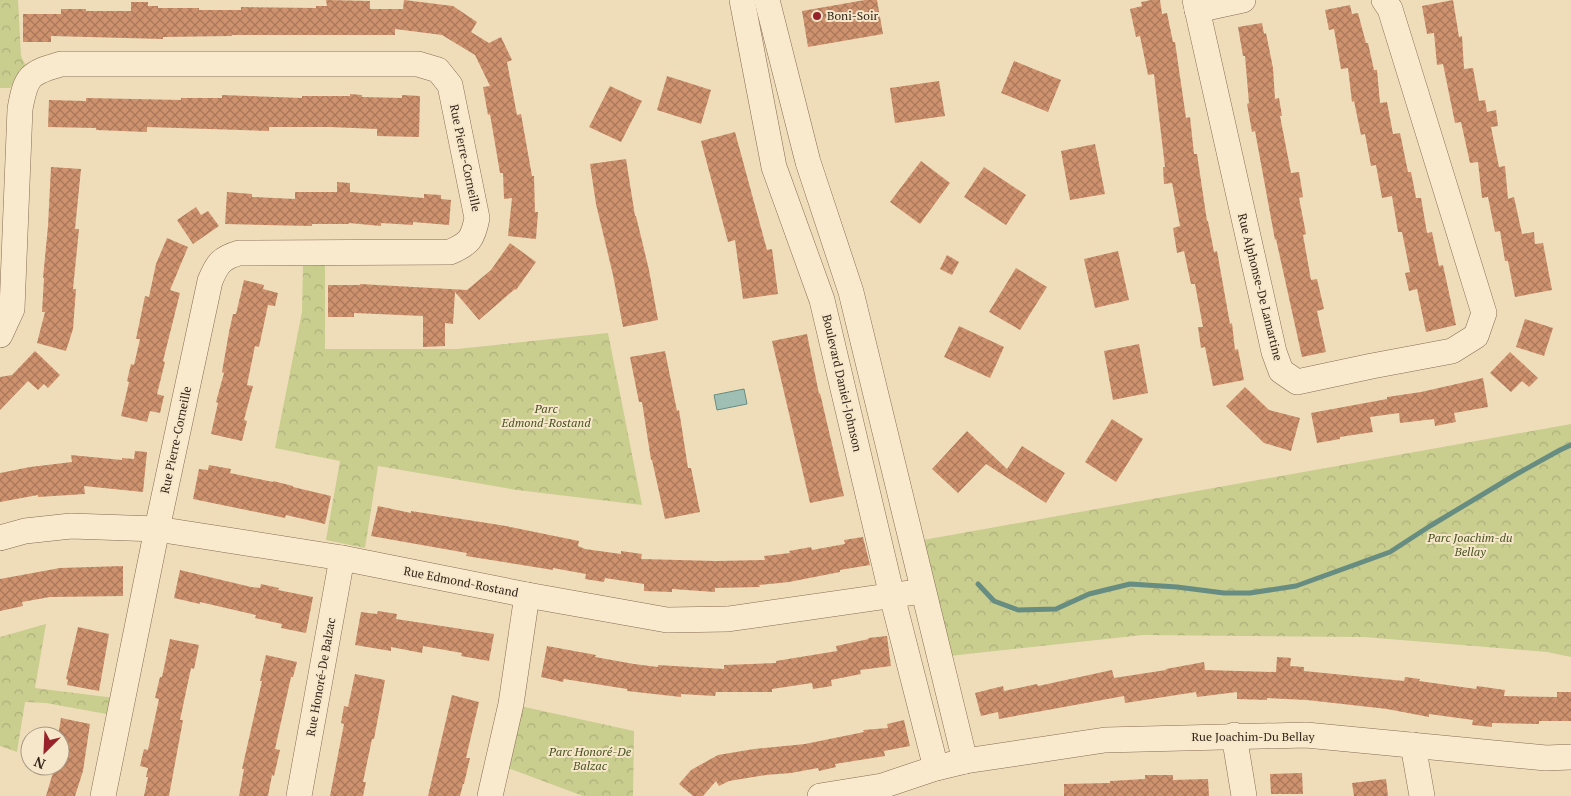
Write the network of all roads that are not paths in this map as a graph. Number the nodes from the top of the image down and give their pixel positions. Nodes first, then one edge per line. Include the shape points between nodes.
1 (742, 0) edge
2 (766, 0) edge
3 (1243, 0) edge
4 (1384, 0) edge
5 (1196, 5) edge
6 (0, 335) edge
7 (157, 528) junction
8 (0, 538) edge
9 (342, 558) junction
10 (923, 591) junction
11 (527, 595) junction
12 (892, 596) junction
13 (1234, 735) junction
14 (1413, 745) junction
15 (1571, 757) edge
16 (965, 761) junction
17 (936, 768) junction
18 (103, 796) edge
19 (300, 796) edge
20 (490, 796) edge
21 (820, 796) edge
22 (1244, 796) edge
23 (1422, 796) edge

1 - 12 street, Boulevard Daniel-Johnson via 774,167 822,300
2 - 10 street via 808,162 851,292
3 - 5 street, Rue Alphonse-De Lamartine
4 - 5 street, Rue Alphonse-De Lamartine via 1390,9 1484,313 1476,336 1452,351 1297,382 1281,371 1274,352
6 - 7 street, Rue Pierre-Corneille via 12,309 20,109 27,80 39,70 60,64 418,64 438,70 450,85 477,218 474,234 464,246 450,252 239,252 224,257 210,281
7 - 8 street, Rue Edmond-Rostand via 71,526 25,531
7 - 9 street, Rue Edmond-Rostand
7 - 18 street, Rue Pierre-Corneille
9 - 11 street, Rue Edmond-Rostand
9 - 19 street, Rue Honoré-De Balzac
10 - 12 street, Rue Edmond-Rostand
10 - 16 street
11 - 12 street, Rue Edmond-Rostand via 667,620 728,619
11 - 20 street via 511,704
12 - 17 street, Boulevard Daniel-Johnson
13 - 14 street, Rue Joachim-Du Bellay via 1306,735
13 - 16 street, Rue Joachim-Du Bellay via 1105,740
13 - 22 street
14 - 15 street, Rue Joachim-Du Bellay via 1546,758
14 - 23 street
16 - 17 street, Rue Joachim-Du Bellay
17 - 21 street, Rue Joachim-Du Bellay via 882,786

